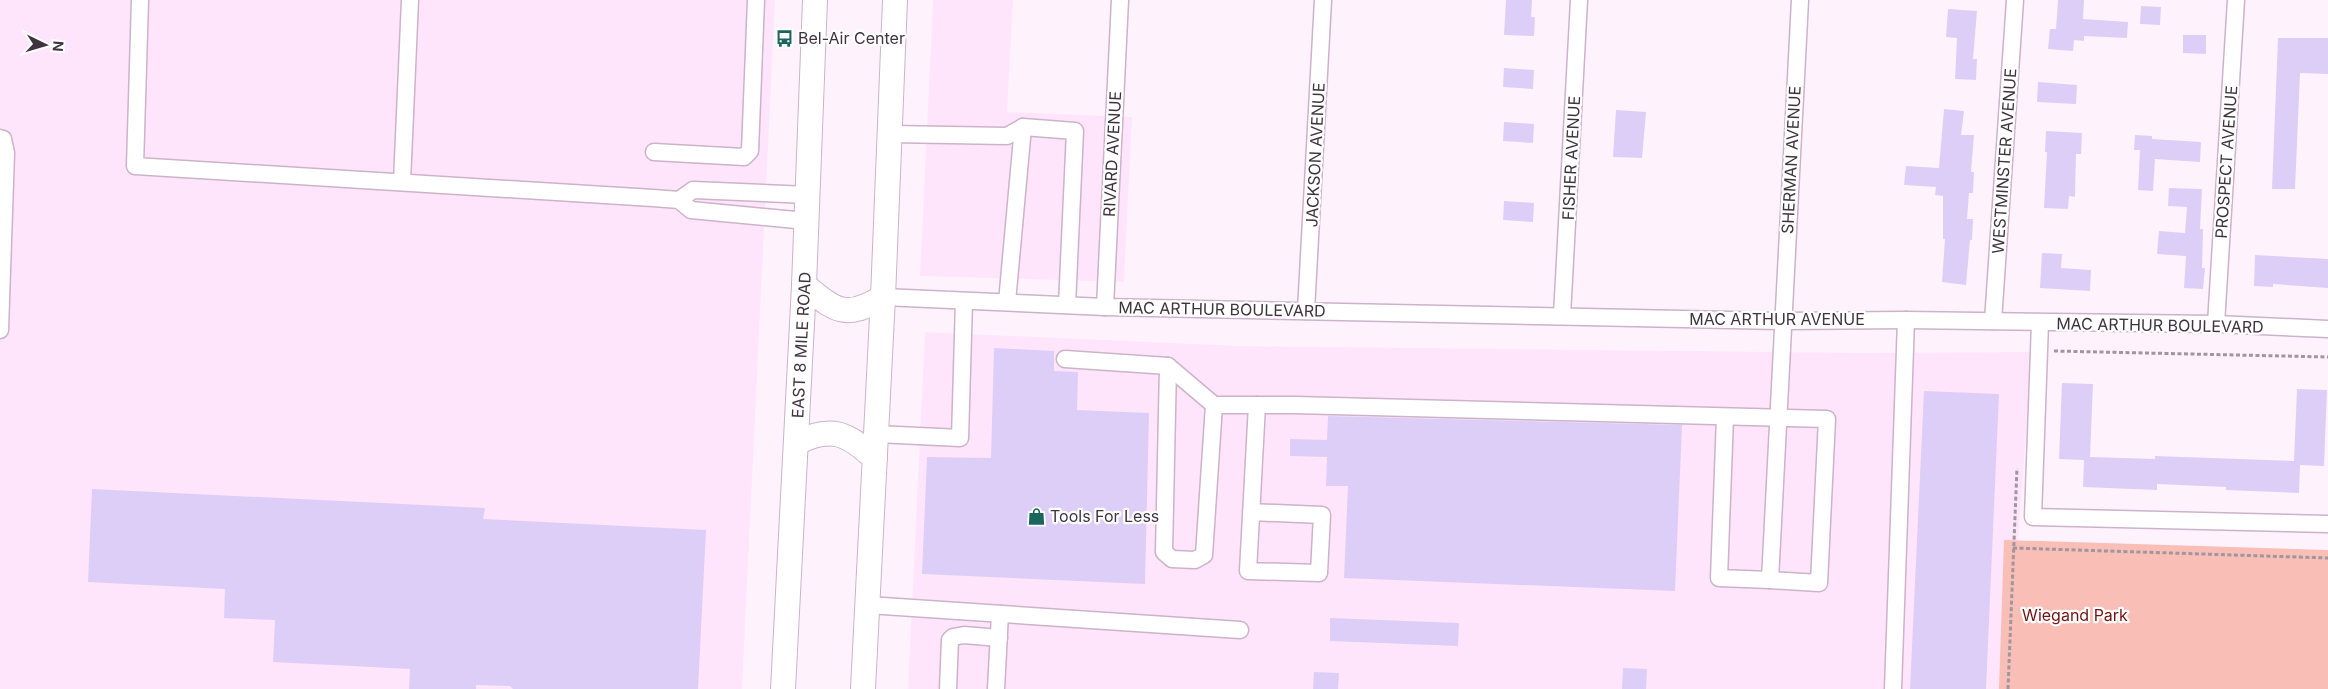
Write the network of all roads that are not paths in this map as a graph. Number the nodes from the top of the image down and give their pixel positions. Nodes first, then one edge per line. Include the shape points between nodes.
1 (140, 0) edge
2 (410, 0) edge
3 (756, 0) edge
4 (815, 0) edge
5 (895, 0) edge
6 (1120, 0) edge
7 (1323, 0) edge
8 (1579, 0) edge
9 (1800, 0) edge
10 (2015, 0) edge
11 (2236, 0) edge
12 (1023, 127) junction
13 (890, 134) junction
14 (0, 138) edge
15 (654, 152) dead end
16 (402, 182) junction
17 (808, 195) junction
18 (679, 200) junction
19 (806, 221) junction
20 (804, 285) junction
21 (883, 297) junction
22 (964, 301) junction
23 (1007, 302) junction
24 (1067, 305) junction
25 (1105, 307) junction
26 (1306, 311) junction
27 (1562, 316) junction
28 (1783, 320) junction
29 (1906, 320) junction
30 (1993, 321) junction
31 (2040, 322) junction
32 (2216, 324) junction
33 (2328, 329) edge
34 (0, 330) edge
35 (1065, 359) dead end
36 (1168, 366) junction
37 (1214, 405) junction
38 (1257, 405) junction
39 (1726, 417) junction
40 (1777, 417) junction
41 (877, 434) junction
42 (796, 444) junction
43 (875, 459) junction
44 (1251, 512) junction
45 (2328, 524) edge
46 (1770, 580) junction
47 (868, 605) junction
48 (1000, 614) junction
49 (1240, 630) dead end
50 (999, 638) junction
51 (783, 689) edge
52 (863, 689) edge
53 (948, 689) edge
54 (996, 689) edge
55 (1893, 689) edge

1 - 16 street via 135,166
2 - 16 street
3 - 15 street via 750,151 744,157
4 - 17 highway, EAST 8 MILE ROAD
5 - 13 highway
6 - 25 street, RIVARD AVENUE
7 - 26 street, JACKSON AVENUE
8 - 27 street, FISHER AVENUE
9 - 28 street, SHERMAN AVENUE
10 - 30 street, WESTMINSTER AVENUE
11 - 32 street, PROSPECT AVENUE
12 - 13 street via 1007,136
12 - 23 street
12 - 24 street via 1075,131
13 - 21 highway
14 - 34 street via 6,153
16 - 18 street
17 - 18 street via 693,190
17 - 19 highway, EAST 8 MILE ROAD
18 - 19 street via 690,210
19 - 20 highway, EAST 8 MILE ROAD
20 - 21 highway via 824,301 848,311 858,310
20 - 42 highway, EAST 8 MILE ROAD
21 - 22 street, MAC ARTHUR BOULEVARD
21 - 41 highway
22 - 23 street, MAC ARTHUR BOULEVARD
22 - 41 street via 960,438
23 - 24 street, MAC ARTHUR BOULEVARD
24 - 25 street, MAC ARTHUR BOULEVARD
25 - 26 street, MAC ARTHUR BOULEVARD
26 - 27 street, MAC ARTHUR BOULEVARD
27 - 28 street, MAC ARTHUR AVENUE
28 - 29 street, MAC ARTHUR AVENUE
28 - 40 street, SHERMAN AVENUE
29 - 30 street, MAC ARTHUR AVENUE
29 - 55 street
30 - 31 street, MAC ARTHUR BOULEVARD
31 - 32 street, MAC ARTHUR BOULEVARD
31 - 45 street via 2033,517
32 - 33 street, MAC ARTHUR BOULEVARD
35 - 36 street
36 - 37 street
36 - 37 street via 1164,552 1172,559 1195,560 1204,555
37 - 38 street
38 - 39 street
38 - 44 street
39 - 40 street
39 - 46 street via 1719,578
40 - 46 street, SHERMAN AVENUE
40 - 46 street via 1828,419 1820,583
41 - 43 highway
42 - 43 highway via 830,432 850,439
42 - 51 highway, EAST 8 MILE ROAD
43 - 47 highway
44 - 44 street via 1248,570 1319,574 1322,515
47 - 48 street
47 - 52 highway
48 - 49 street
48 - 50 street
50 - 53 street via 964,635 950,640
50 - 54 street

